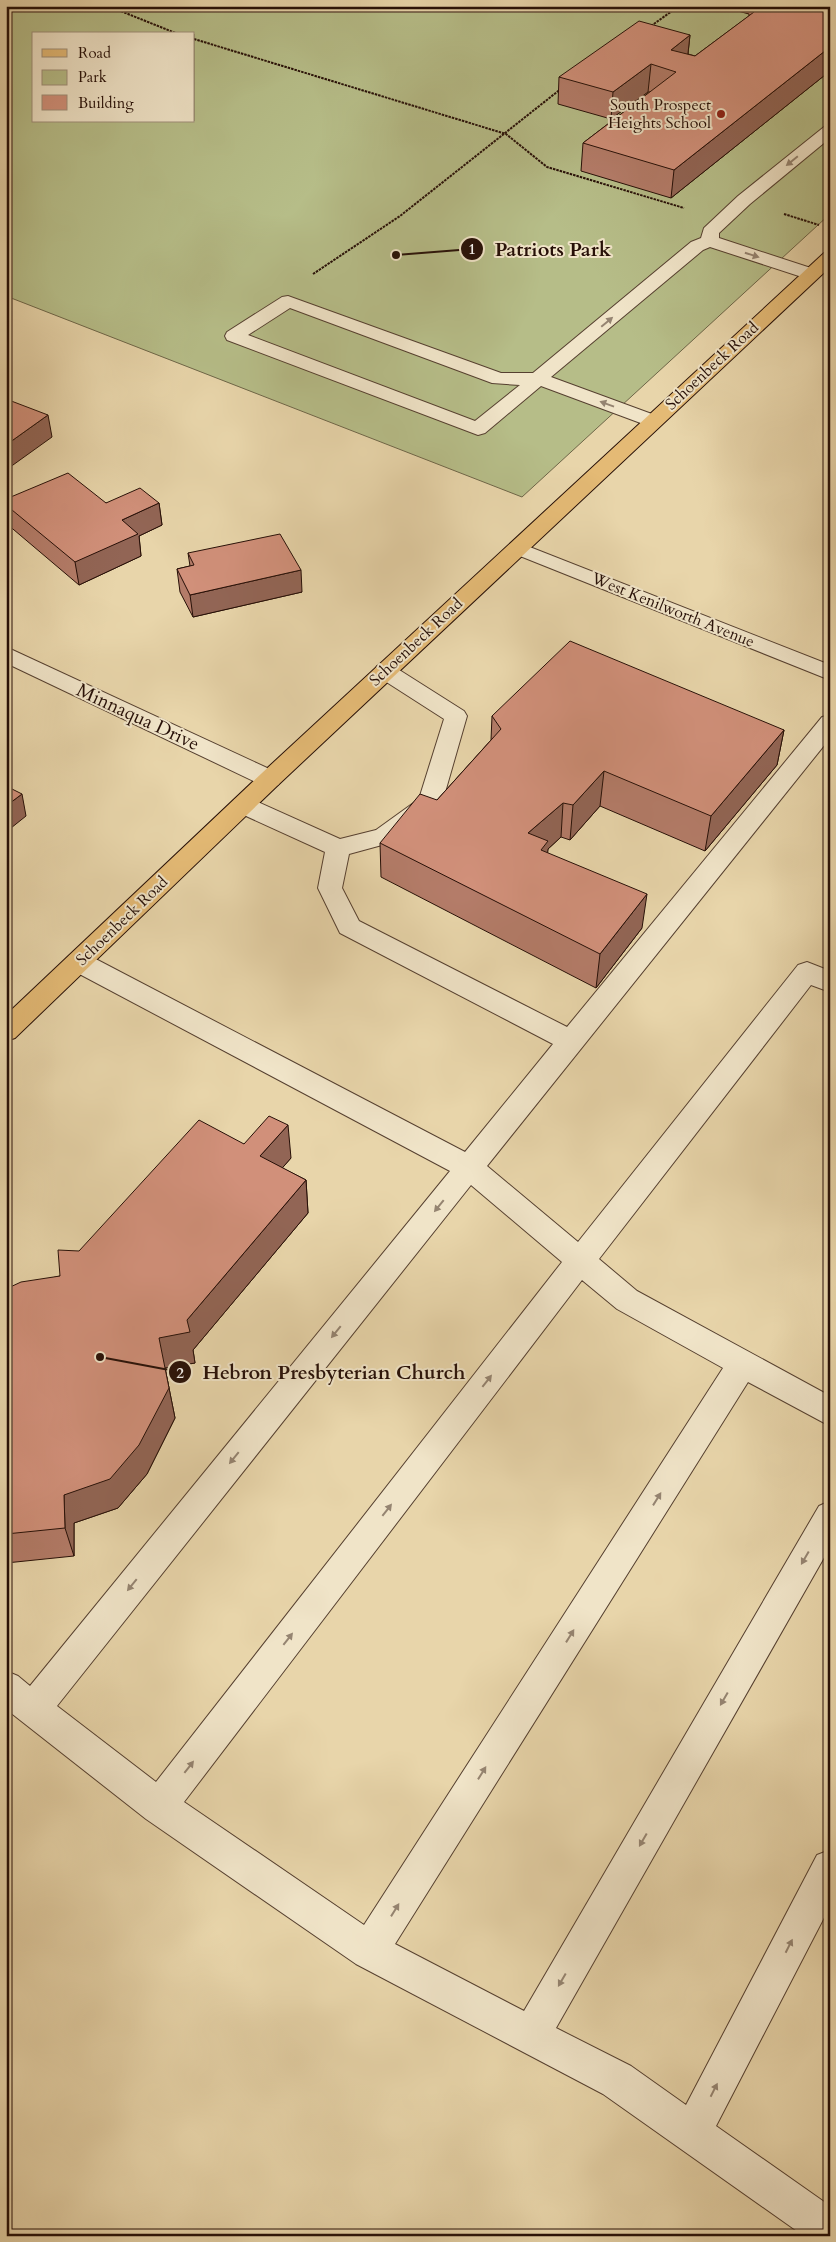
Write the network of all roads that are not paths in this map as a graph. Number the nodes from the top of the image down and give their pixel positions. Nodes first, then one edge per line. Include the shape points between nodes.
1 (830, 130) edge
2 (710, 241) junction
3 (830, 257) edge
4 (811, 274) junction
5 (538, 379) junction
6 (653, 420) junction
7 (517, 548) junction
8 (6, 654) edge
9 (386, 671) junction
10 (830, 673) edge
11 (830, 722) edge
12 (270, 779) junction
13 (242, 805) junction
14 (338, 848) junction
15 (79, 962) junction
16 (830, 982) edge
17 (6, 1031) edge
18 (571, 1041) junction
19 (470, 1168) junction
20 (580, 1261) junction
21 (743, 1364) junction
22 (830, 1412) edge
23 (830, 1516) edge
24 (20, 1698) edge
25 (159, 1806) junction
26 (830, 1868) edge
27 (369, 1951) junction
28 (531, 2035) junction
29 (692, 2133) junction
30 (830, 2230) edge

1 -> 2 street via 744,200 710,232
2 -> 4 street
5 -> 2 street via 697,246
3 - 4 main road, Schoenbeck Road
4 - 6 main road, Schoenbeck Road
5 - 5 street via 499,379 288,301 234,336 478,429
6 -> 5 street
6 - 7 main road, Schoenbeck Road
7 - 9 main road, Schoenbeck Road
7 - 10 street, West Kenilworth Avenue
8 - 12 street, Minnaqua Drive
9 - 12 main road, Schoenbeck Road
9 - 14 street via 456,716 430,803 384,836
11 - 18 street
12 - 13 main road, Schoenbeck Road
13 - 14 street
13 - 15 main road, Schoenbeck Road
14 - 18 street via 330,888 349,927
15 - 17 main road, Schoenbeck Road
15 - 19 street
16 - 20 street via 807,972
18 - 19 street
19 - 20 street
19 -> 24 street
20 - 21 street via 627,1300
25 -> 20 street
21 - 22 street
27 -> 21 street
23 -> 28 street
24 - 25 street
25 - 27 street
29 -> 26 street
27 - 28 street
28 - 29 street via 617,2080
29 - 30 street

